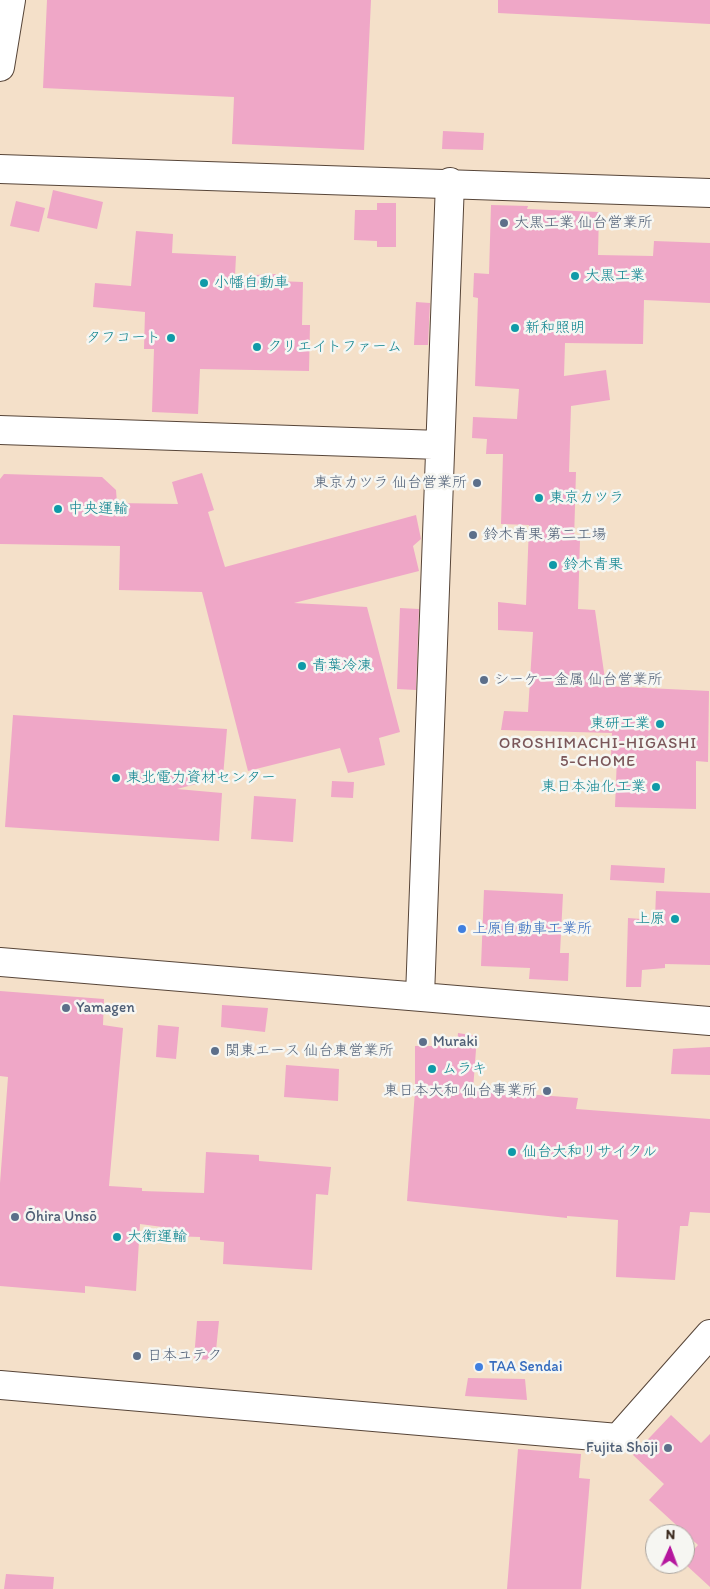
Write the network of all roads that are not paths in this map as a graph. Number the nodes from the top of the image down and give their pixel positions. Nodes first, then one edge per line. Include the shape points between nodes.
1 (11, 0) edge
2 (0, 67) edge
3 (0, 168) edge
4 (450, 182) junction
5 (710, 193) edge
6 (0, 430) edge
7 (440, 445) junction
8 (0, 962) edge
9 (420, 996) junction
10 (710, 1021) edge
11 (710, 1334) edge
12 (0, 1385) edge

1 - 2 street
3 - 4 street
4 - 5 street
4 - 7 street
6 - 7 street
7 - 9 street
8 - 9 street
9 - 10 street
11 - 12 street via 618,1438

